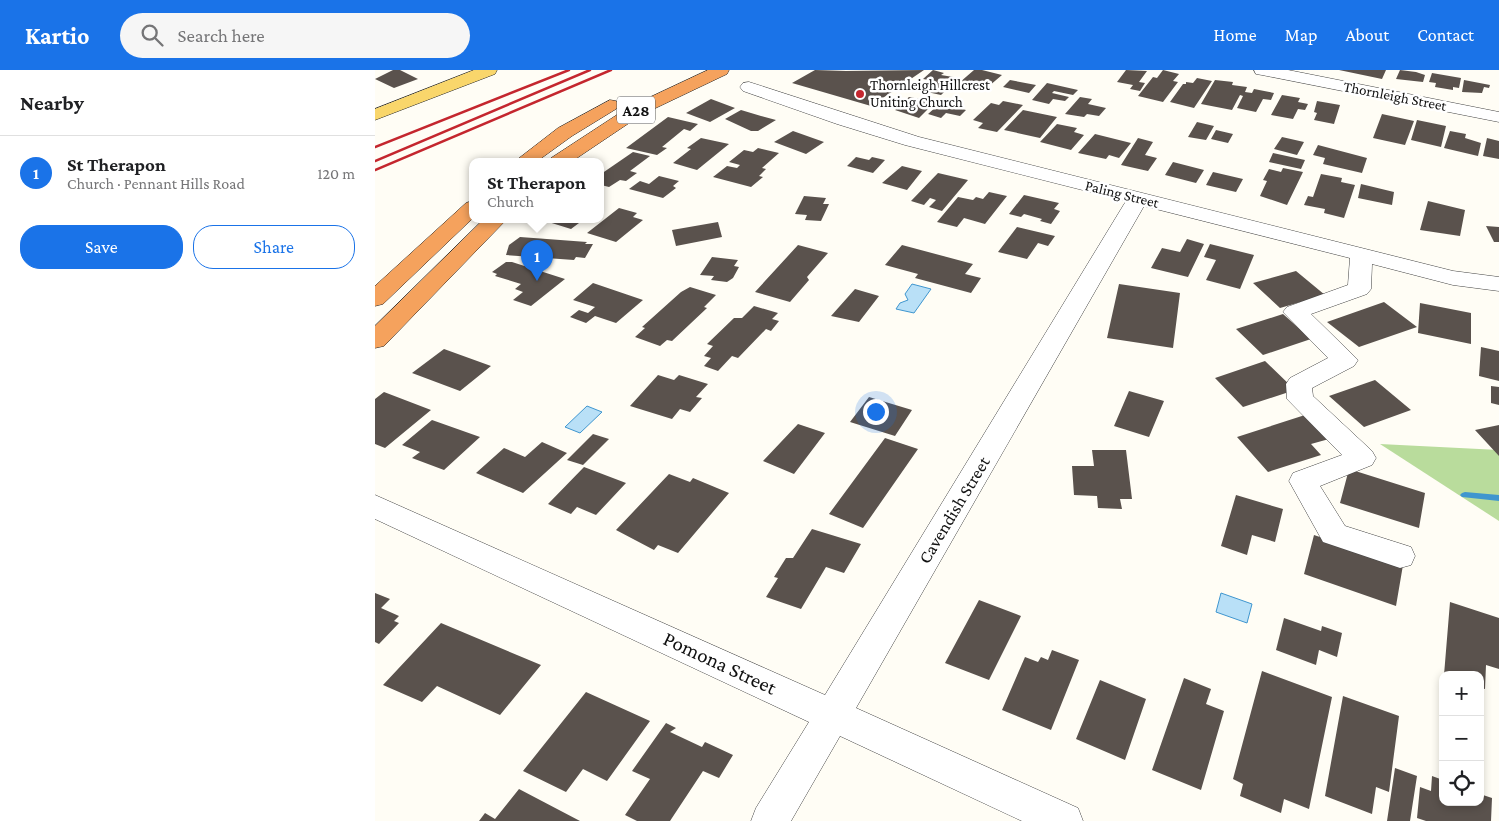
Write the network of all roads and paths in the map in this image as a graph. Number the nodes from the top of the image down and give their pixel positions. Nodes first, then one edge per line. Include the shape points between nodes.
1 (721, 70) edge
2 (1262, 70) edge
3 (477, 72) edge
4 (749, 87) dead end
5 (635, 91) dead end
6 (375, 115) edge
7 (1499, 117) edge
8 (529, 158) edge
9 (564, 158) edge
10 (1138, 198) junction
11 (469, 211) edge
12 (492, 223) edge
13 (1361, 254) junction
14 (1499, 284) edge
15 (375, 299) edge
16 (375, 340) edge
17 (375, 506) edge
18 (1400, 556) dead end
19 (833, 714) junction
20 (770, 821) edge
21 (1063, 821) edge

1 - 9 highway, A28 via 635,111
2 - 7 street, Thornleigh Street
3 - 6 main road
4 - 10 street, Paling Street via 912,141
5 - 8 highway, A28 via 565,132
10 - 13 street, Paling Street
10 - 19 street, Cavendish Street
11 - 15 highway
12 - 16 highway
13 - 14 street, Paling Street via 1453,278
13 - 18 street via 1359,289 1295,312 1345,360 1299,384 1300,399 1362,458 1303,480 1334,534
17 - 19 street, Pomona Street
19 - 20 street, Cavendish Street
19 - 21 street, Pomona Street

